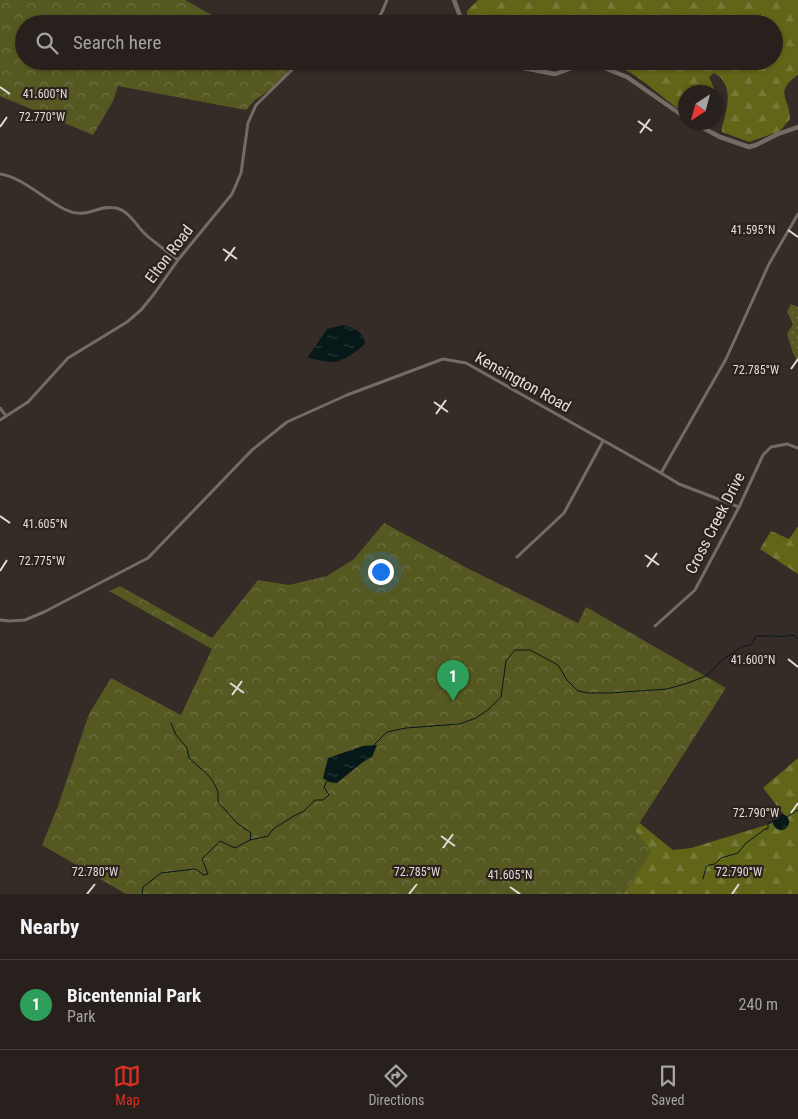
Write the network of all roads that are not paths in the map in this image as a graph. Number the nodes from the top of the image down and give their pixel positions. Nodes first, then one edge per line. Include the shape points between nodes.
1 (387, 0) edge
2 (454, 0) edge
3 (380, 15) edge
4 (460, 15) edge
5 (292, 70) edge
6 (534, 70) edge
7 (566, 70) edge
8 (608, 70) edge
9 (678, 113) edge
10 (798, 127) edge
11 (707, 130) edge
12 (0, 174) edge
13 (798, 214) edge
14 (178, 260) junction
15 (0, 408) edge
16 (6, 416) junction
17 (0, 420) edge
18 (603, 441) junction
19 (798, 448) edge
20 (661, 473) junction
21 (739, 507) junction
22 (517, 557) dead end
23 (0, 620) edge
24 (655, 626) dead end

1 - 3 street
2 - 4 street
5 - 14 street, Elton Road via 256,105 248,123 238,183
6 - 7 street via 555,74
8 - 9 street via 627,78
10 - 11 street via 749,147
12 - 14 street via 79,214 104,207 118,208
13 - 20 street via 769,264 726,359
14 - 16 street, Elton Road via 141,310 68,358 28,402
15 - 16 street
16 - 17 street, Elton Road
18 - 20 street, Kensington Road
18 - 22 street via 564,513
18 - 23 street, Kensington Road via 466,363 443,359 347,395 287,422 252,450 148,558 25,620
19 - 21 street, Cross Creek Drive via 787,444 772,447 763,455
20 - 21 street, Kensington Road via 679,484
21 - 24 street, Cross Creek Drive via 695,590

